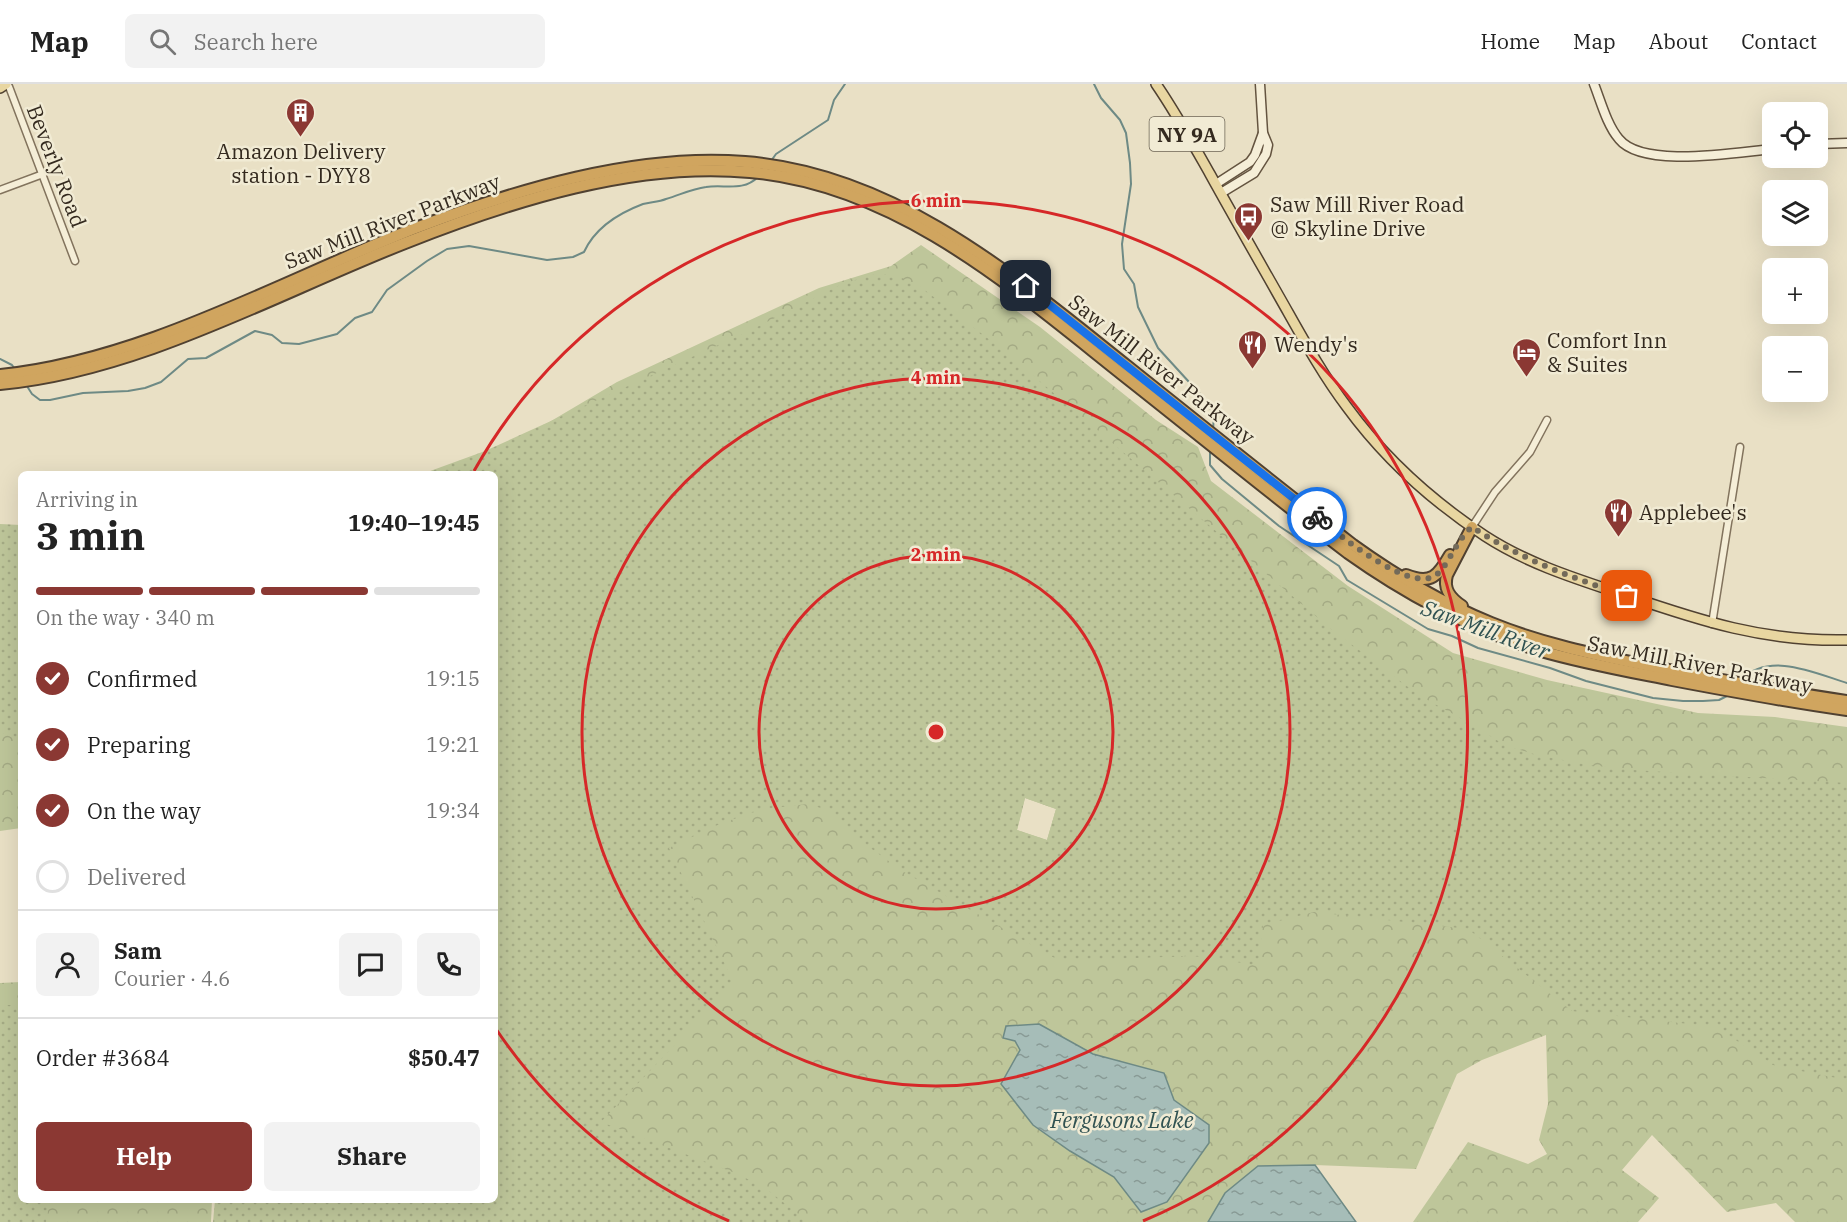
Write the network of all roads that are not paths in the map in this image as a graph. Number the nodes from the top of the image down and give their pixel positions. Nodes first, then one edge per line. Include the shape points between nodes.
1 (1156, 84) edge
2 (1260, 84) edge
3 (1594, 84) edge
4 (3, 85) edge
5 (1847, 143) edge
6 (1828, 144) edge
7 (1762, 149) edge
8 (43, 174) junction
9 (1218, 189) junction
10 (0, 190) edge
11 (75, 261) dead end
12 (3, 379) edge
13 (1547, 420) dead end
14 (1212, 439) junction
15 (1740, 447) dead end
16 (1472, 527) junction
17 (1375, 561) junction
18 (1493, 624) junction
19 (1712, 624) junction
20 (1847, 640) edge
21 (1728, 686) junction
22 (1742, 689) junction
23 (1847, 701) edge
24 (1847, 710) edge

1 - 9 main road, NY 9A
2 - 9 street via 1263,133 1257,151
3 - 7 street via 1620,142 1636,152 1678,157
4 - 8 street, Beverly Road
5 - 6 street
8 - 10 street
8 - 11 street, Beverly Road
9 - 16 main road, NY 9A via 1350,412 1409,477
12 - 14 highway, Saw Mill River Parkway via 86,368 157,346 402,244 520,203 652,174 764,169 812,173 863,190 959,240 1026,286
13 - 16 street via 1530,452 1495,492
14 - 17 highway, Saw Mill River Parkway
14 - 21 highway, Saw Mill River Parkway via 1370,569 1464,622 1566,657
15 - 19 street
16 - 17 highway via 1459,539 1440,572 1430,579 1417,579
16 - 18 highway via 1446,587 1455,601
16 - 19 main road, NY 9A via 1557,572
17 - 18 highway, Saw Mill River Parkway via 1428,593
18 - 21 highway, Saw Mill River Parkway via 1569,649
19 - 20 main road, NY 9A via 1779,637
21 - 22 highway, Saw Mill River Parkway
22 - 23 highway, Saw Mill River Parkway
22 - 24 highway, Saw Mill River Parkway

